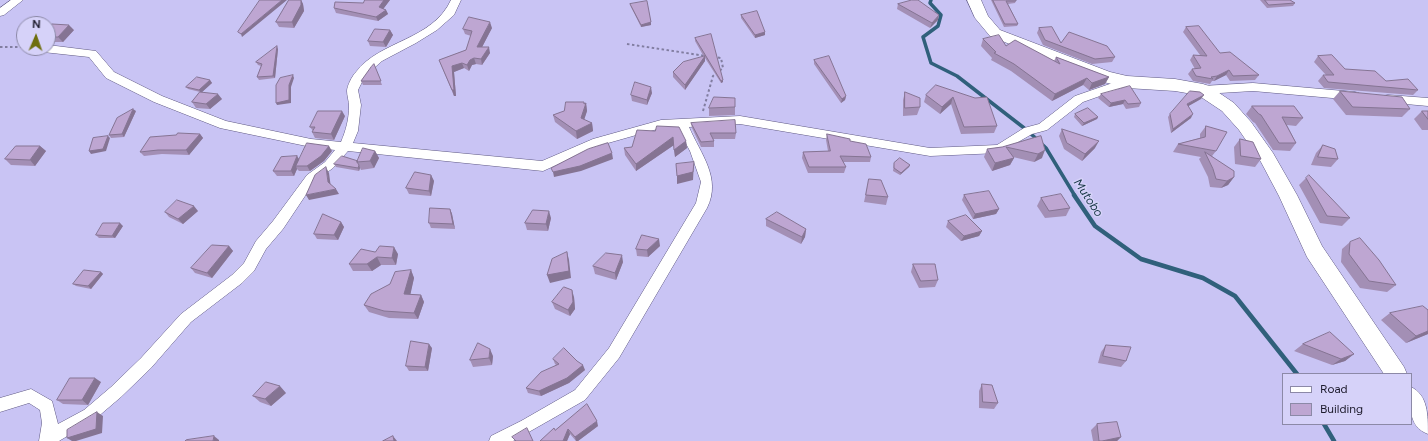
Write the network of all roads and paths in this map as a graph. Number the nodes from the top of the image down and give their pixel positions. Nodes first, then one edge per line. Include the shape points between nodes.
1 (18, 0) edge
2 (456, 0) edge
3 (974, 0) edge
4 (0, 13) edge
5 (627, 44) dead end
6 (0, 47) edge
7 (16, 47) edge
8 (56, 50) edge
9 (1127, 82) junction
10 (1203, 90) junction
11 (1364, 97) edge
12 (1379, 98) edge
13 (1428, 102) edge
14 (700, 121) junction
15 (681, 122) junction
16 (345, 147) junction
17 (1395, 373) edge
18 (1412, 399) edge
19 (0, 405) edge
20 (1428, 423) edge
21 (47, 441) edge
22 (497, 441) edge

1 - 4 street
2 - 16 street via 450,13 433,28 378,58 360,74 352,90 355,105 352,131
3 - 9 main road via 980,15 995,34 1106,77
5 - 14 path via 721,58 723,68 713,76
6 - 7 path
8 - 16 street via 92,54 110,75 158,99 224,125 311,143
9 - 10 main road via 1175,85
9 - 14 street via 1079,99 1043,127 1028,131 999,149 930,152 740,120
10 - 11 street via 1253,87
10 - 17 main road via 1228,107 1267,158 1288,195 1314,251
12 - 13 street
14 - 15 street
15 - 16 street via 661,124 597,142 543,166
15 - 22 street via 696,151 707,182 702,204 614,353 580,395
16 - 21 street via 329,165 311,178 261,245 249,267 237,280 186,318 146,363 89,415
18 - 20 main road
19 - 21 street via 30,396 47,406 50,423

